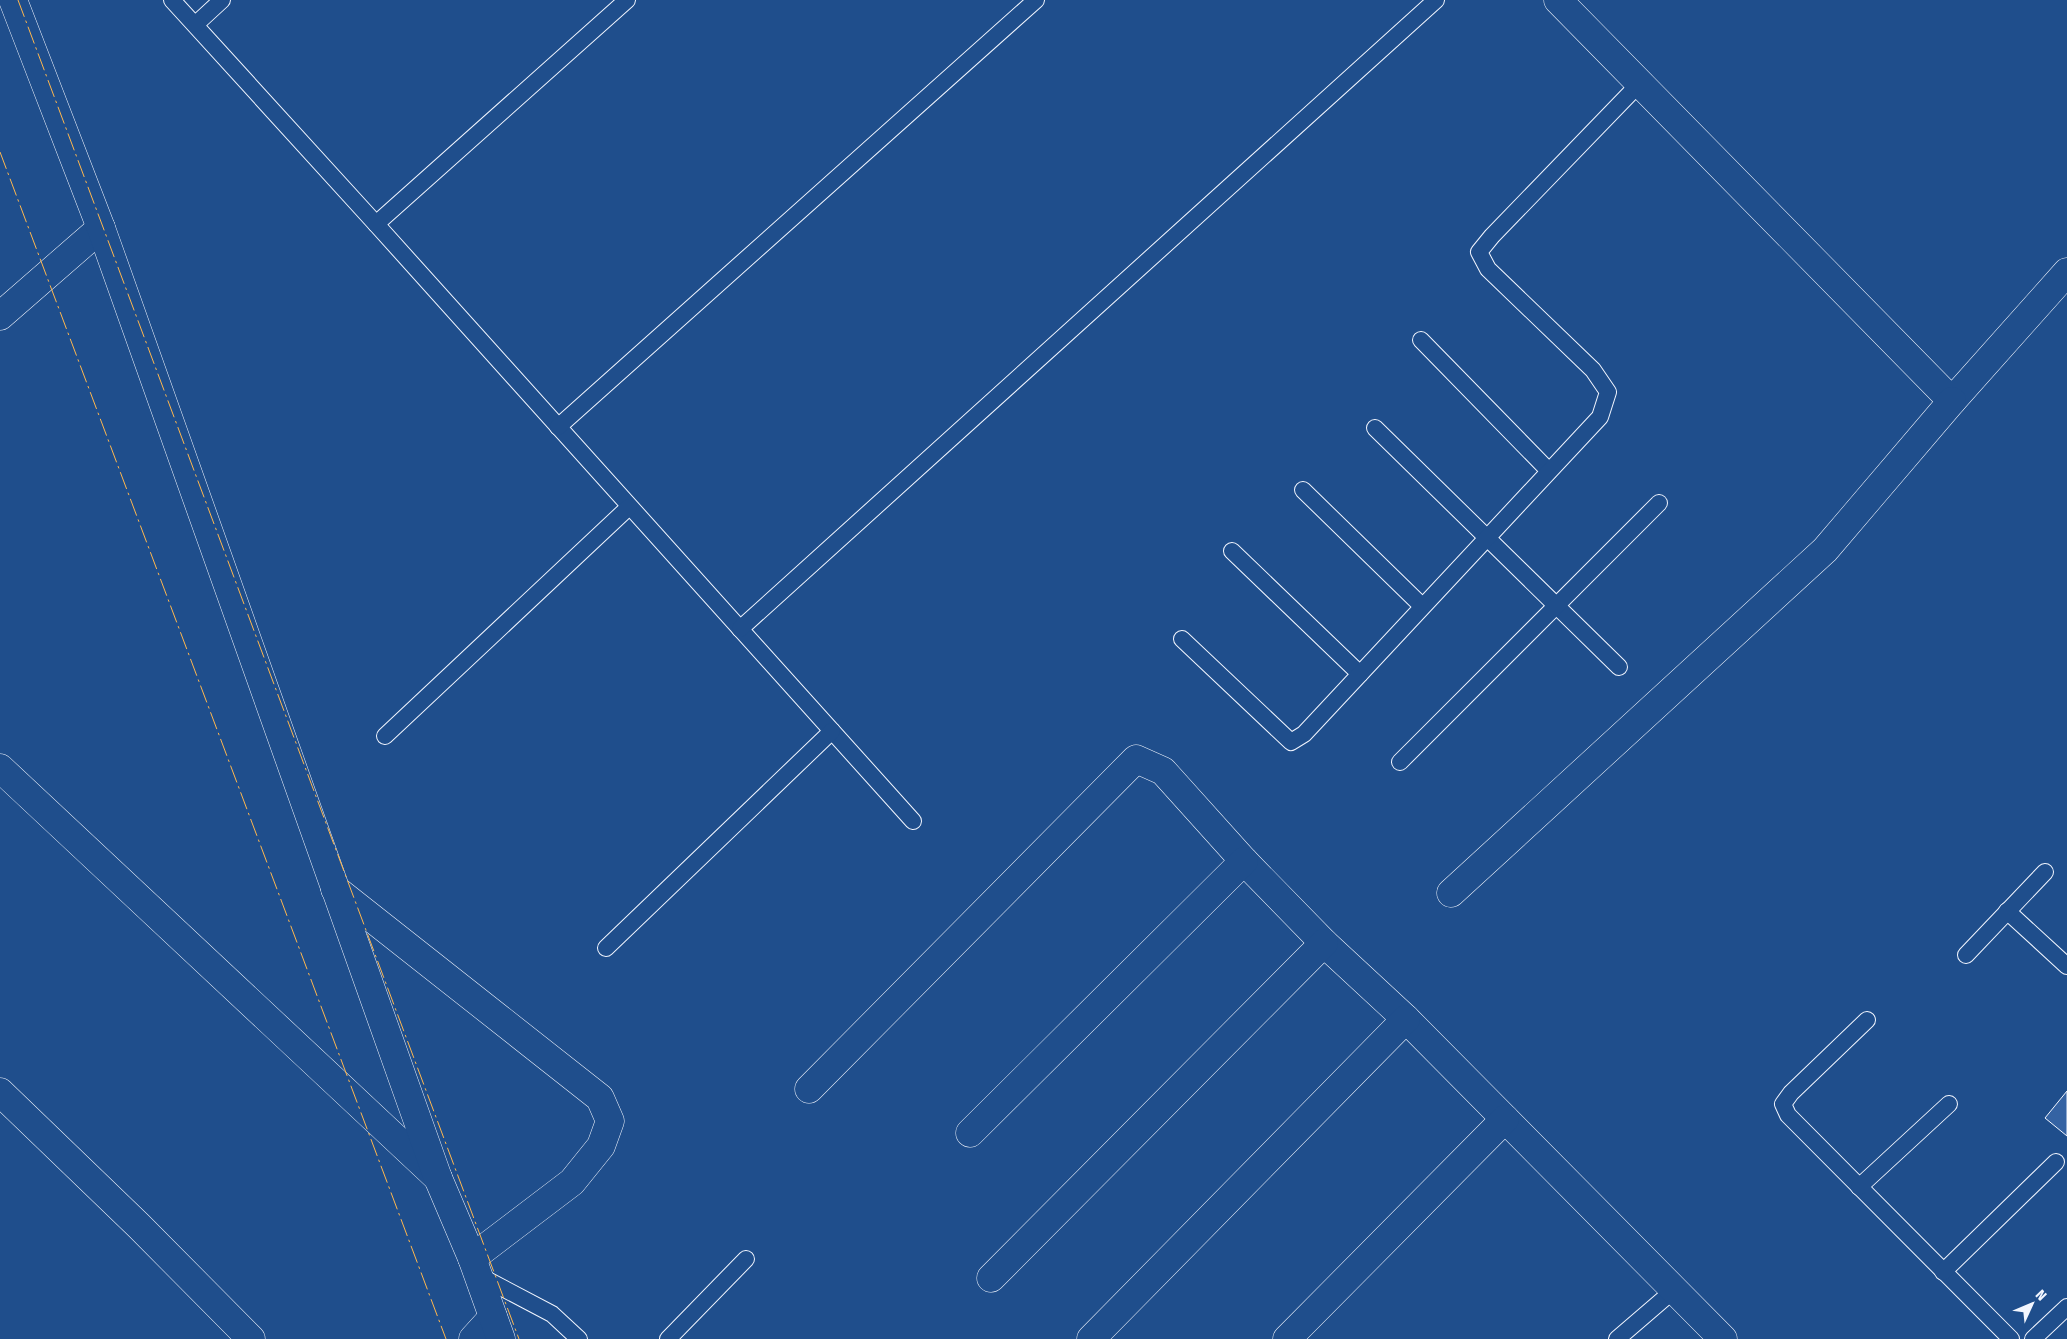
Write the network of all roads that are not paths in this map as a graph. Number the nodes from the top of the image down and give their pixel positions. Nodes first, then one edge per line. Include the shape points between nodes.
1 (13, 0) edge
2 (172, 0) edge
3 (222, 0) edge
4 (627, 0) edge
5 (1036, 0) edge
6 (1436, 0) edge
7 (1558, 0) edge
8 (196, 24) junction
9 (1640, 83) junction
10 (376, 224) junction
11 (100, 228) junction
12 (2067, 272) edge
13 (0, 316) edge
14 (1421, 340) dead end
15 (1952, 401) junction
16 (558, 427) junction
17 (1375, 428) dead end
18 (1549, 471) junction
19 (1303, 490) dead end
20 (1659, 503) dead end
21 (629, 507) junction
22 (1486, 538) junction
23 (1232, 550) dead end
24 (1422, 606) junction
25 (1556, 606) junction
26 (740, 629) junction
27 (1182, 639) dead end
28 (1618, 667) dead end
29 (1360, 674) junction
30 (832, 731) junction
31 (385, 736) dead end
32 (1400, 762) dead end
33 (0, 768) edge
34 (912, 821) dead end
35 (1244, 861) junction
36 (2046, 872) dead end
37 (335, 889) junction
38 (1451, 893) dead end
39 (2007, 911) junction
40 (1324, 943) junction
41 (606, 948) dead end
42 (1966, 955) dead end
43 (2067, 966) edge
44 (1406, 1019) junction
45 (1868, 1020) dead end
46 (809, 1089) dead end
47 (0, 1092) edge
48 (1949, 1104) dead end
49 (1505, 1119) junction
50 (970, 1133) dead end
51 (2056, 1162) dead end
52 (438, 1178) junction
53 (1859, 1187) junction
54 (746, 1258) dead end
55 (475, 1267) junction
56 (1944, 1272) junction
57 (991, 1278) dead end
58 (1674, 1290) junction
59 (2067, 1307) edge
60 (497, 1328) edge
61 (251, 1339) edge
62 (473, 1339) edge
63 (579, 1339) edge
64 (668, 1339) edge
65 (1091, 1339) edge
66 (1287, 1339) edge
67 (1617, 1339) edge
68 (1723, 1339) edge
69 (2011, 1339) edge
70 (2033, 1339) edge

1 - 11 street
2 - 8 lane
3 - 8 lane
4 - 10 lane
5 - 16 lane
6 - 26 lane
7 - 9 street
8 - 10 lane
9 - 15 street
9 - 18 lane via 1479,252 1488,269 1593,370 1608,392 1600,417
10 - 16 lane
11 - 13 street
11 - 37 street
12 - 15 street
14 - 18 lane
15 - 38 street via 1825,550
16 - 21 lane
17 - 22 lane
18 - 22 lane
19 - 24 lane
20 - 25 lane
21 - 26 lane
21 - 31 lane
22 - 24 lane
22 - 25 lane
23 - 29 lane
24 - 29 lane
25 - 28 lane
25 - 32 lane
26 - 30 lane
27 - 29 lane via 1292,742 1304,734
30 - 34 lane
30 - 41 lane
33 - 52 street
35 - 40 street
35 - 46 street via 1163,771 1136,759
35 - 50 street
36 - 39 lane
37 - 52 street
37 - 55 street via 600,1098 610,1121 601,1146 572,1182
39 - 42 lane
39 - 43 lane
40 - 44 street
40 - 57 street
44 - 49 street
44 - 65 street
45 - 53 lane via 1783,1104 1788,1115
47 - 61 street
48 - 53 lane
49 - 58 street
49 - 66 street
51 - 56 lane
52 - 55 street
53 - 56 lane
54 - 64 lane
55 - 60 street
55 - 63 lane via 552,1314
56 - 69 lane
58 - 67 lane
58 - 68 street
59 - 70 lane
60 - 62 street

